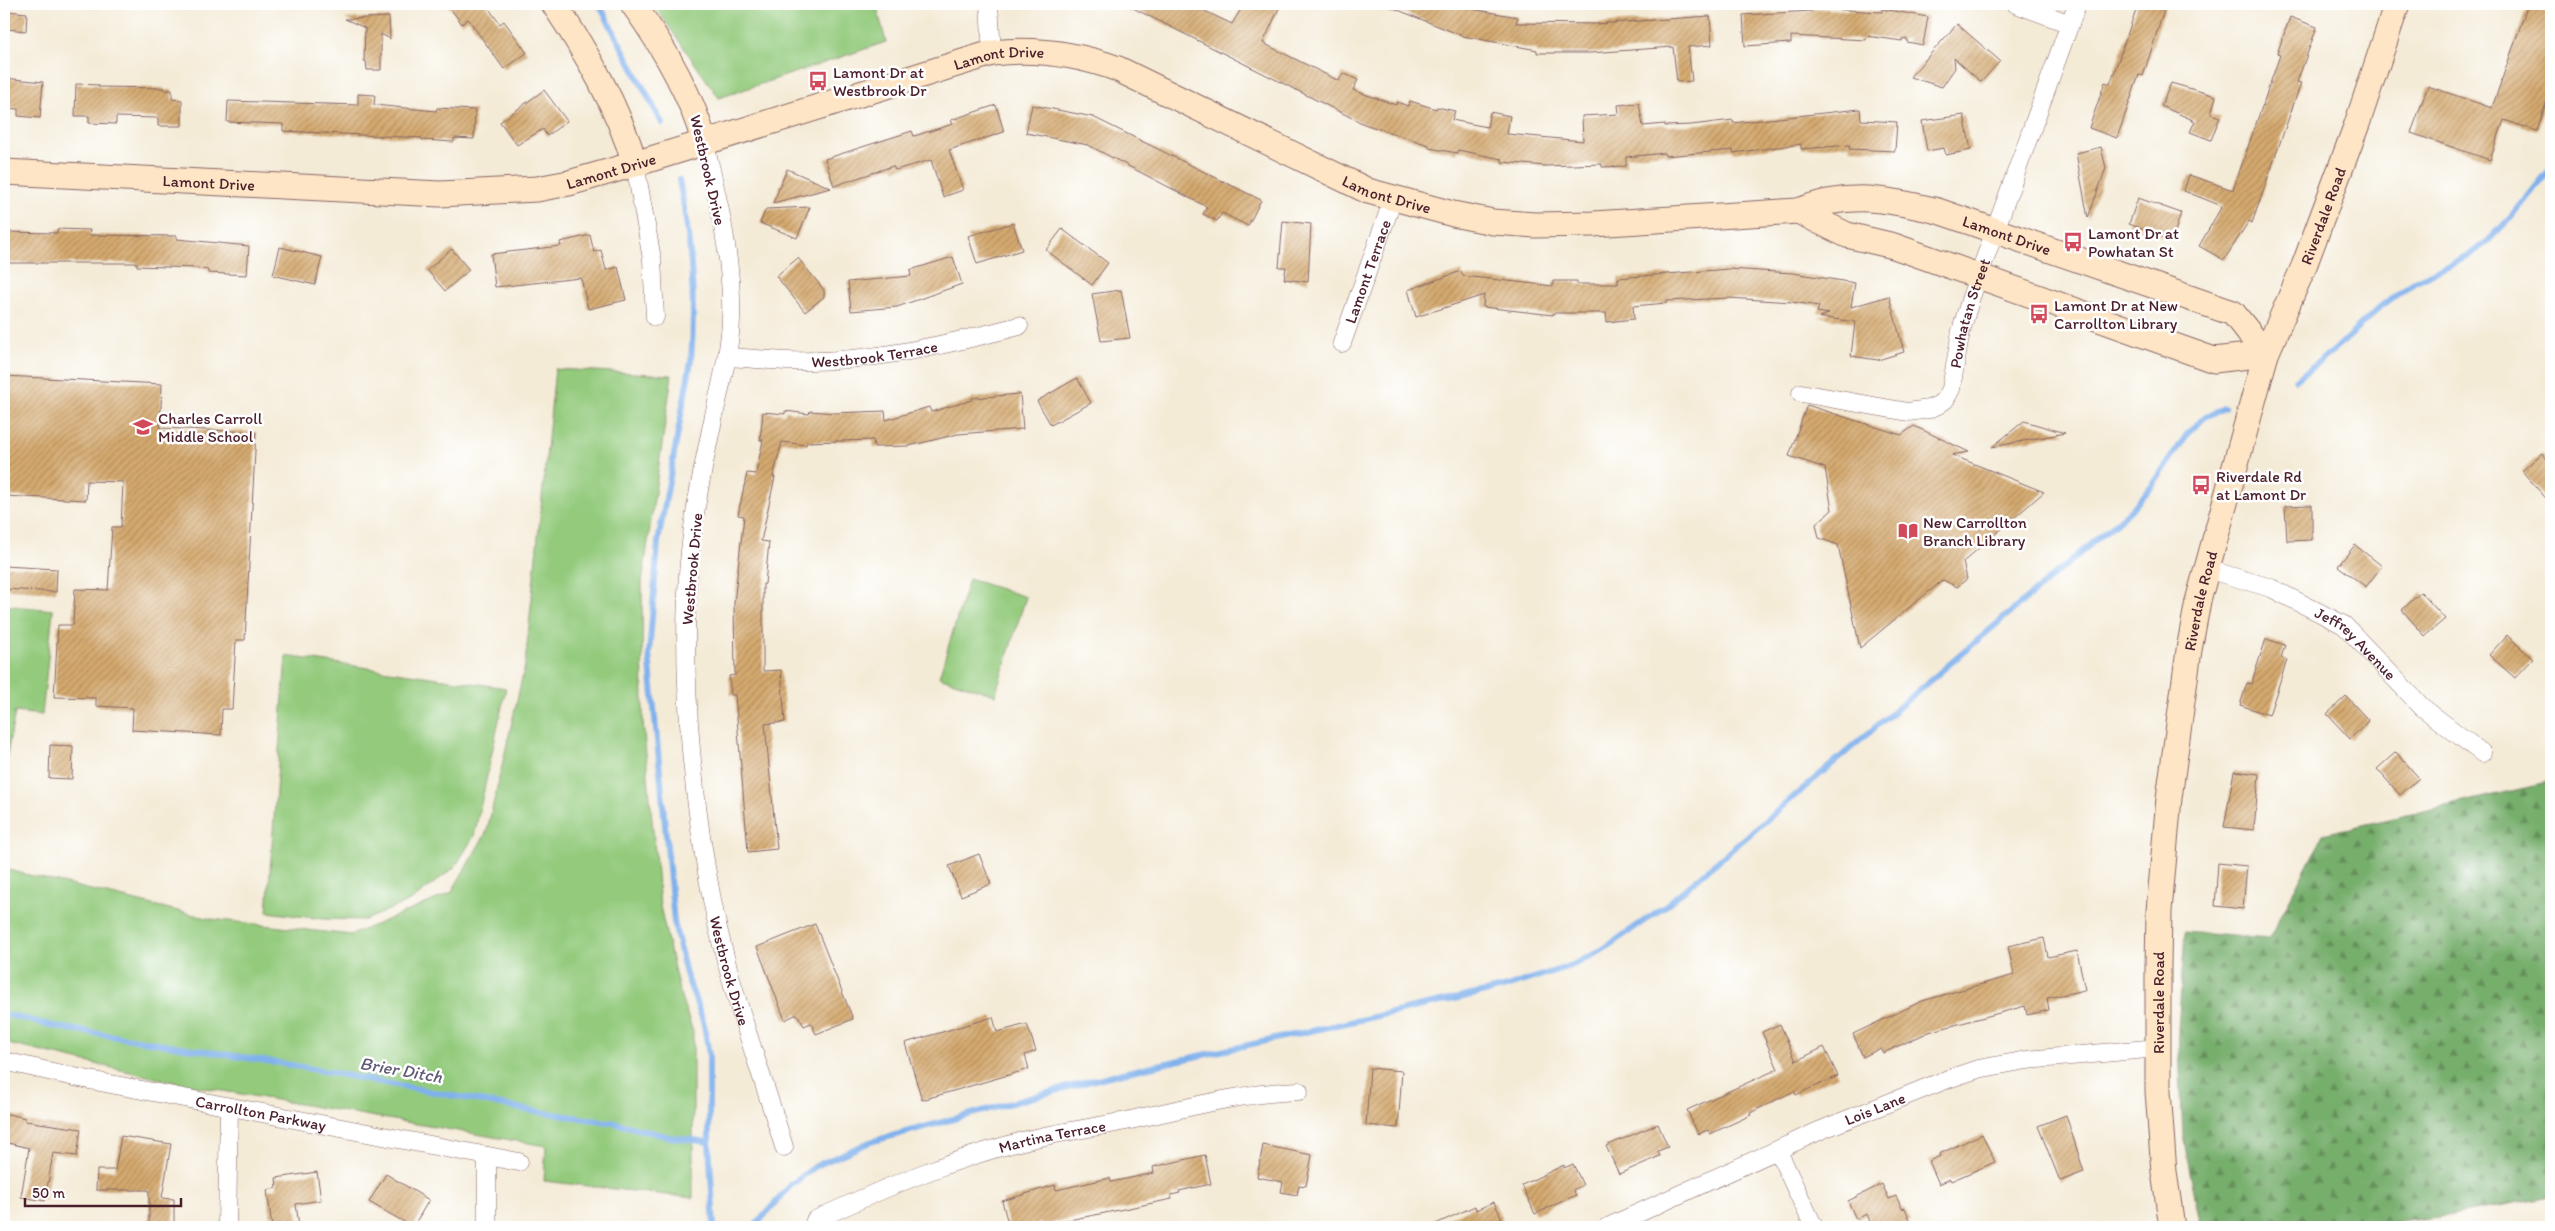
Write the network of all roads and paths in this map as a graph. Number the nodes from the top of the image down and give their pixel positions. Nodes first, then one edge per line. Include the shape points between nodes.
1 (554, 4) edge
2 (633, 4) edge
3 (989, 4) edge
4 (2016, 4) edge
5 (2077, 4) edge
6 (2397, 4) edge
7 (2070, 24) junction
8 (992, 53) junction
9 (704, 141) junction
10 (635, 164) junction
11 (4, 172) edge
12 (1393, 199) junction
13 (1798, 211) junction
14 (1994, 231) junction
15 (1978, 277) junction
16 (655, 317) dead end
17 (1019, 326) dead end
18 (1342, 343) dead end
19 (2266, 354) junction
20 (726, 356) junction
21 (1801, 393) dead end
22 (2207, 569) junction
23 (2482, 753) dead end
24 (2158, 1048) junction
25 (4, 1061) edge
26 (1299, 1091) dead end
27 (229, 1107) junction
28 (784, 1147) dead end
29 (1778, 1151) junction
30 (487, 1156) junction
31 (519, 1162) dead end
32 (817, 1223) edge
33 (227, 1227) edge
34 (487, 1227) edge
35 (1608, 1227) edge
36 (1814, 1227) edge
37 (2172, 1227) edge

1 - 10 street via 604,85
2 - 9 street, Westbrook Drive via 684,86 697,114
3 - 8 street
4 - 7 street
5 - 7 street, Powhatan Street
6 - 19 street, Riverdale Road via 2304,266
7 - 14 street, Powhatan Street
8 - 9 street, Lamont Drive
8 - 12 street, Lamont Drive via 1015,50 1048,52 1094,60 1351,184
9 - 10 street, Lamont Drive
9 - 20 street, Westbrook Drive via 717,195 731,300
10 - 11 street, Lamont Drive via 537,189 440,194
10 - 16 street via 652,259
12 - 13 street, Lamont Drive via 1494,222 1535,226
12 - 18 street, Lamont Terrace
13 - 14 street, Lamont Drive via 1822,202 1853,198 1894,201 1938,211
13 - 15 street, Lamont Drive via 1847,235 1894,246
14 - 15 street, Powhatan Street
14 - 19 street, Lamont Drive via 2233,313
15 - 19 street, Lamont Drive via 2214,360
15 - 21 street, Powhatan Street via 1961,331 1951,389 1938,405 1908,412
17 - 20 street, Westbrook Terrace via 954,343 884,354 790,361
19 - 22 street, Riverdale Road
20 - 28 street, Westbrook Drive via 706,451 687,590 687,698 702,844 713,907 733,987
22 - 23 street, Jeffrey Avenue via 2271,588 2344,625 2422,707
22 - 24 street, Riverdale Road via 2189,650 2169,798 2159,915
24 - 29 street, Lois Lane via 2061,1055 1978,1069 1914,1091
24 - 37 street, Riverdale Road via 2161,1137
25 - 27 street, Carrollton Parkway
26 - 32 street, Martina Terrace via 1226,1098 1028,1140 943,1166
27 - 30 street, Carrollton Parkway
27 - 33 street
29 - 35 street, Lois Lane
29 - 36 street
30 - 31 street, Carrollton Parkway
30 - 34 street

